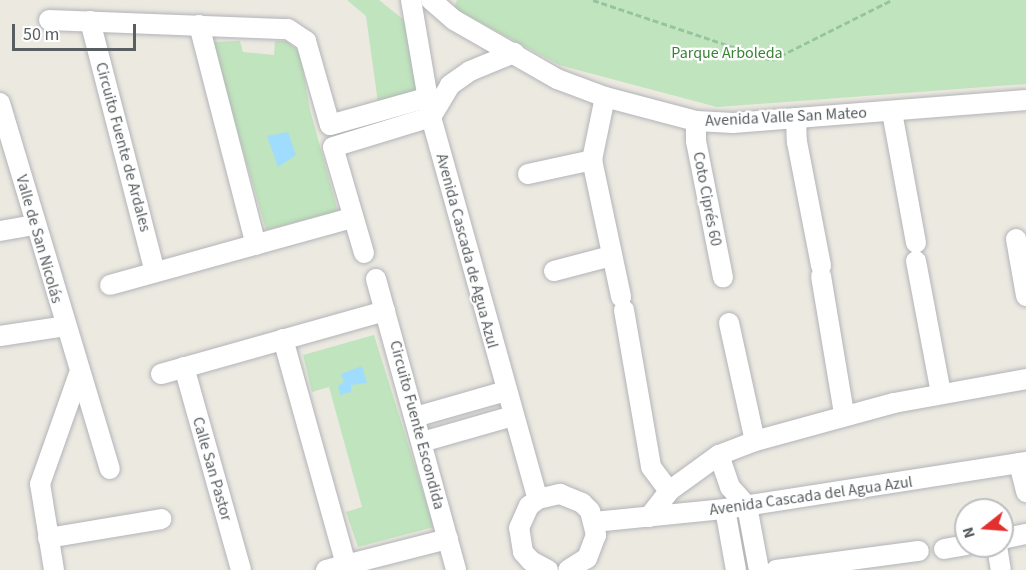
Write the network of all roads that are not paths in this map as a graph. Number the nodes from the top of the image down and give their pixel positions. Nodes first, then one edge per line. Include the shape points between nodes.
1 (411, 0) edge
2 (431, 0) edge
3 (49, 20) dead end
4 (90, 21) junction
5 (199, 25) junction
6 (514, 53) junction
7 (605, 97) junction
8 (1026, 100) edge
9 (0, 103) edge
10 (429, 108) junction
11 (892, 112) junction
12 (796, 118) junction
13 (696, 121) junction
14 (3, 127) edge
15 (592, 160) junction
16 (528, 174) dead end
17 (352, 218) junction
18 (35, 225) junction
19 (0, 231) edge
20 (1016, 239) dead end
21 (256, 245) junction
22 (364, 252) dead end
23 (611, 256) junction
24 (554, 271) dead end
25 (155, 272) junction
26 (723, 277) dead end
27 (376, 279) dead end
28 (110, 285) dead end
29 (1026, 296) edge
30 (385, 311) junction
31 (729, 323) dead end
32 (65, 326) junction
33 (0, 336) edge
34 (284, 339) junction
35 (184, 367) junction
36 (79, 374) junction
37 (161, 374) dead end
38 (1026, 379) edge
39 (506, 391) junction
40 (941, 393) junction
41 (844, 414) junction
42 (513, 416) junction
43 (416, 417) junction
44 (755, 441) junction
45 (422, 442) junction
46 (718, 455) junction
47 (1023, 463) edge
48 (111, 469) dead end
49 (669, 491) junction
50 (1026, 492) edge
51 (538, 499) junction
52 (747, 506) junction
53 (725, 509) junction
54 (649, 517) junction
55 (161, 519) dead end
56 (594, 522) junction
57 (48, 538) junction
58 (448, 539) junction
59 (954, 547) edge
60 (944, 549) dead end
61 (919, 550) dead end
62 (891, 563) edge
63 (346, 565) junction
64 (787, 569) edge
65 (54, 570) edge
66 (241, 570) edge
67 (326, 570) edge
68 (456, 570) edge
69 (548, 570) edge
70 (568, 570) edge
71 (736, 570) edge
72 (759, 570) edge

1 - 10 street, Avenida Cascada de Agua Azul
2 - 6 street, Avenida Valle San Mateo via 454,20
3 - 4 street
4 - 5 street
4 - 25 street, Circuito Fuente de Ardales
5 - 10 street via 284,28 300,35 309,48 330,125
5 - 21 street
6 - 7 street, Avenida Valle San Mateo via 558,79
6 - 10 street via 470,71 450,85
7 - 13 street, Avenida Valle San Mateo
7 - 15 street
8 - 11 street, Avenida Valle San Mateo
9 - 14 street, Valle de San Nicolás
10 - 17 street via 333,147
10 - 39 street, Avenida Cascada de Agua Azul
11 - 12 street, Avenida Valle San Mateo
11 - 40 street
12 - 13 street, Avenida Valle San Mateo
12 - 41 street
13 - 26 street, Coto Ciprés 60 via 696,141
14 - 18 street, Valle de San Nicolás
15 - 16 street
15 - 23 street
17 - 21 street
17 - 22 street
18 - 19 street
18 - 32 street, Valle de San Nicolás
20 - 29 street
21 - 25 street
23 - 24 street
23 - 49 street via 651,467
25 - 28 street
27 - 30 street, Circuito Fuente Escondida
30 - 34 street
30 - 43 street, Circuito Fuente Escondida
31 - 44 street
32 - 33 street
32 - 36 street, Valle de San Nicolás
34 - 35 street
34 - 63 street
35 - 37 street
35 - 66 street, Calle San Pastor
36 - 48 street, Valle de San Nicolás via 88,388
36 - 57 street via 41,476
38 - 40 street
39 - 42 street, Avenida Cascada de Agua Azul
39 - 43 street
40 - 41 street
41 - 44 street
42 - 45 street
42 - 51 street, Avenida Cascada de Agua Azul
43 - 45 street, Circuito Fuente Escondida
44 - 46 street
45 - 58 street, Circuito Fuente Escondida
46 - 49 street
46 - 52 street via 730,487
47 - 50 street
47 - 52 street, Avenida Cascada del Agua Azul
49 - 54 street
51 - 56 street via 560,494 572,497 590,511
51 - 69 street via 522,516 519,540 531,561
52 - 53 street, Avenida Cascada del Agua Azul
52 - 72 street
53 - 54 street, Avenida Cascada del Agua Azul
53 - 71 street
54 - 56 street, Avenida Cascada del Agua Azul
55 - 57 street
56 - 70 street via 594,547 587,558
57 - 65 street
58 - 63 street
58 - 68 street, Circuito Fuente Escondida
59 - 60 street
61 - 62 street
62 - 64 street
63 - 67 street

